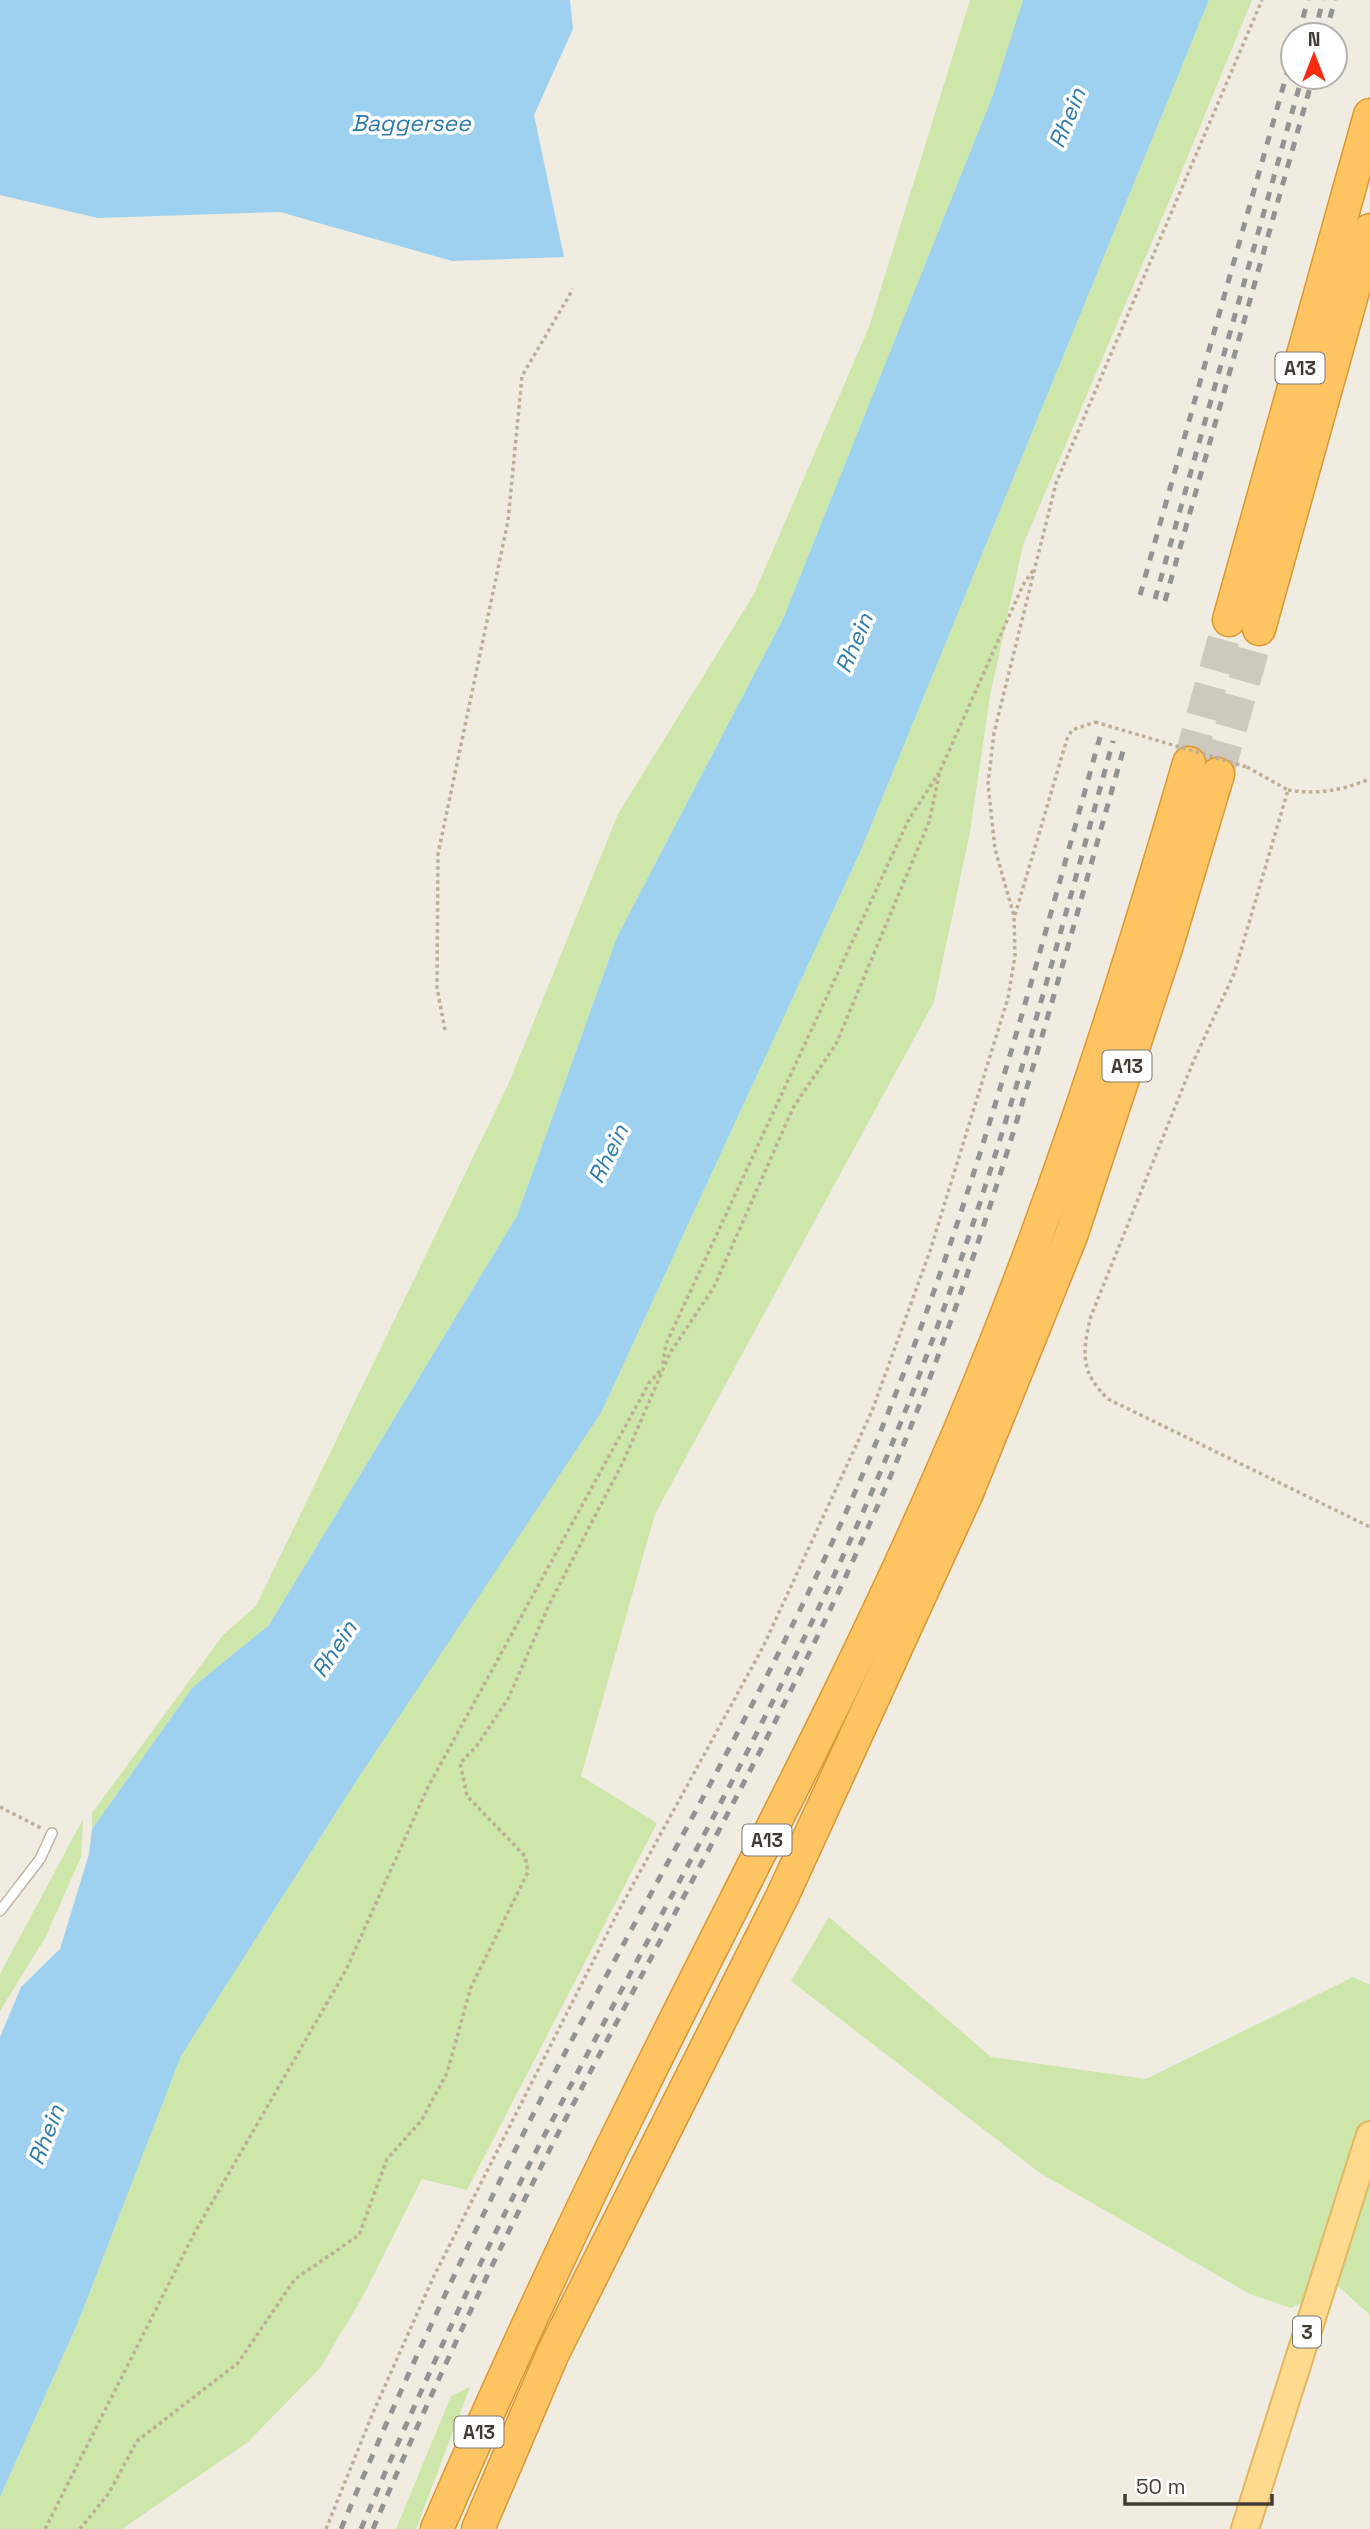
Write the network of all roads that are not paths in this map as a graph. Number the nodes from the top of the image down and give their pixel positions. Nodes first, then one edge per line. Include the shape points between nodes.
1 (1370, 115) edge
2 (1370, 230) edge
3 (1189, 763) tunnel mouth
4 (1232, 771) tunnel mouth
5 (52, 1833) road end
6 (0, 1911) edge
7 (1370, 2135) edge
8 (437, 2529) edge
9 (478, 2529) edge
10 (1245, 2529) edge

1 - 2 highway, A13 via 1244,624
3 - 8 highway, A13 via 1138,939 1042,1224 943,1471 870,1632 522,2336
4 - 9 highway, A13 via 1166,948 1071,1236 967,1493 782,1897 553,2353
5 - 6 lane via 40,1858
7 - 10 main road, 3

